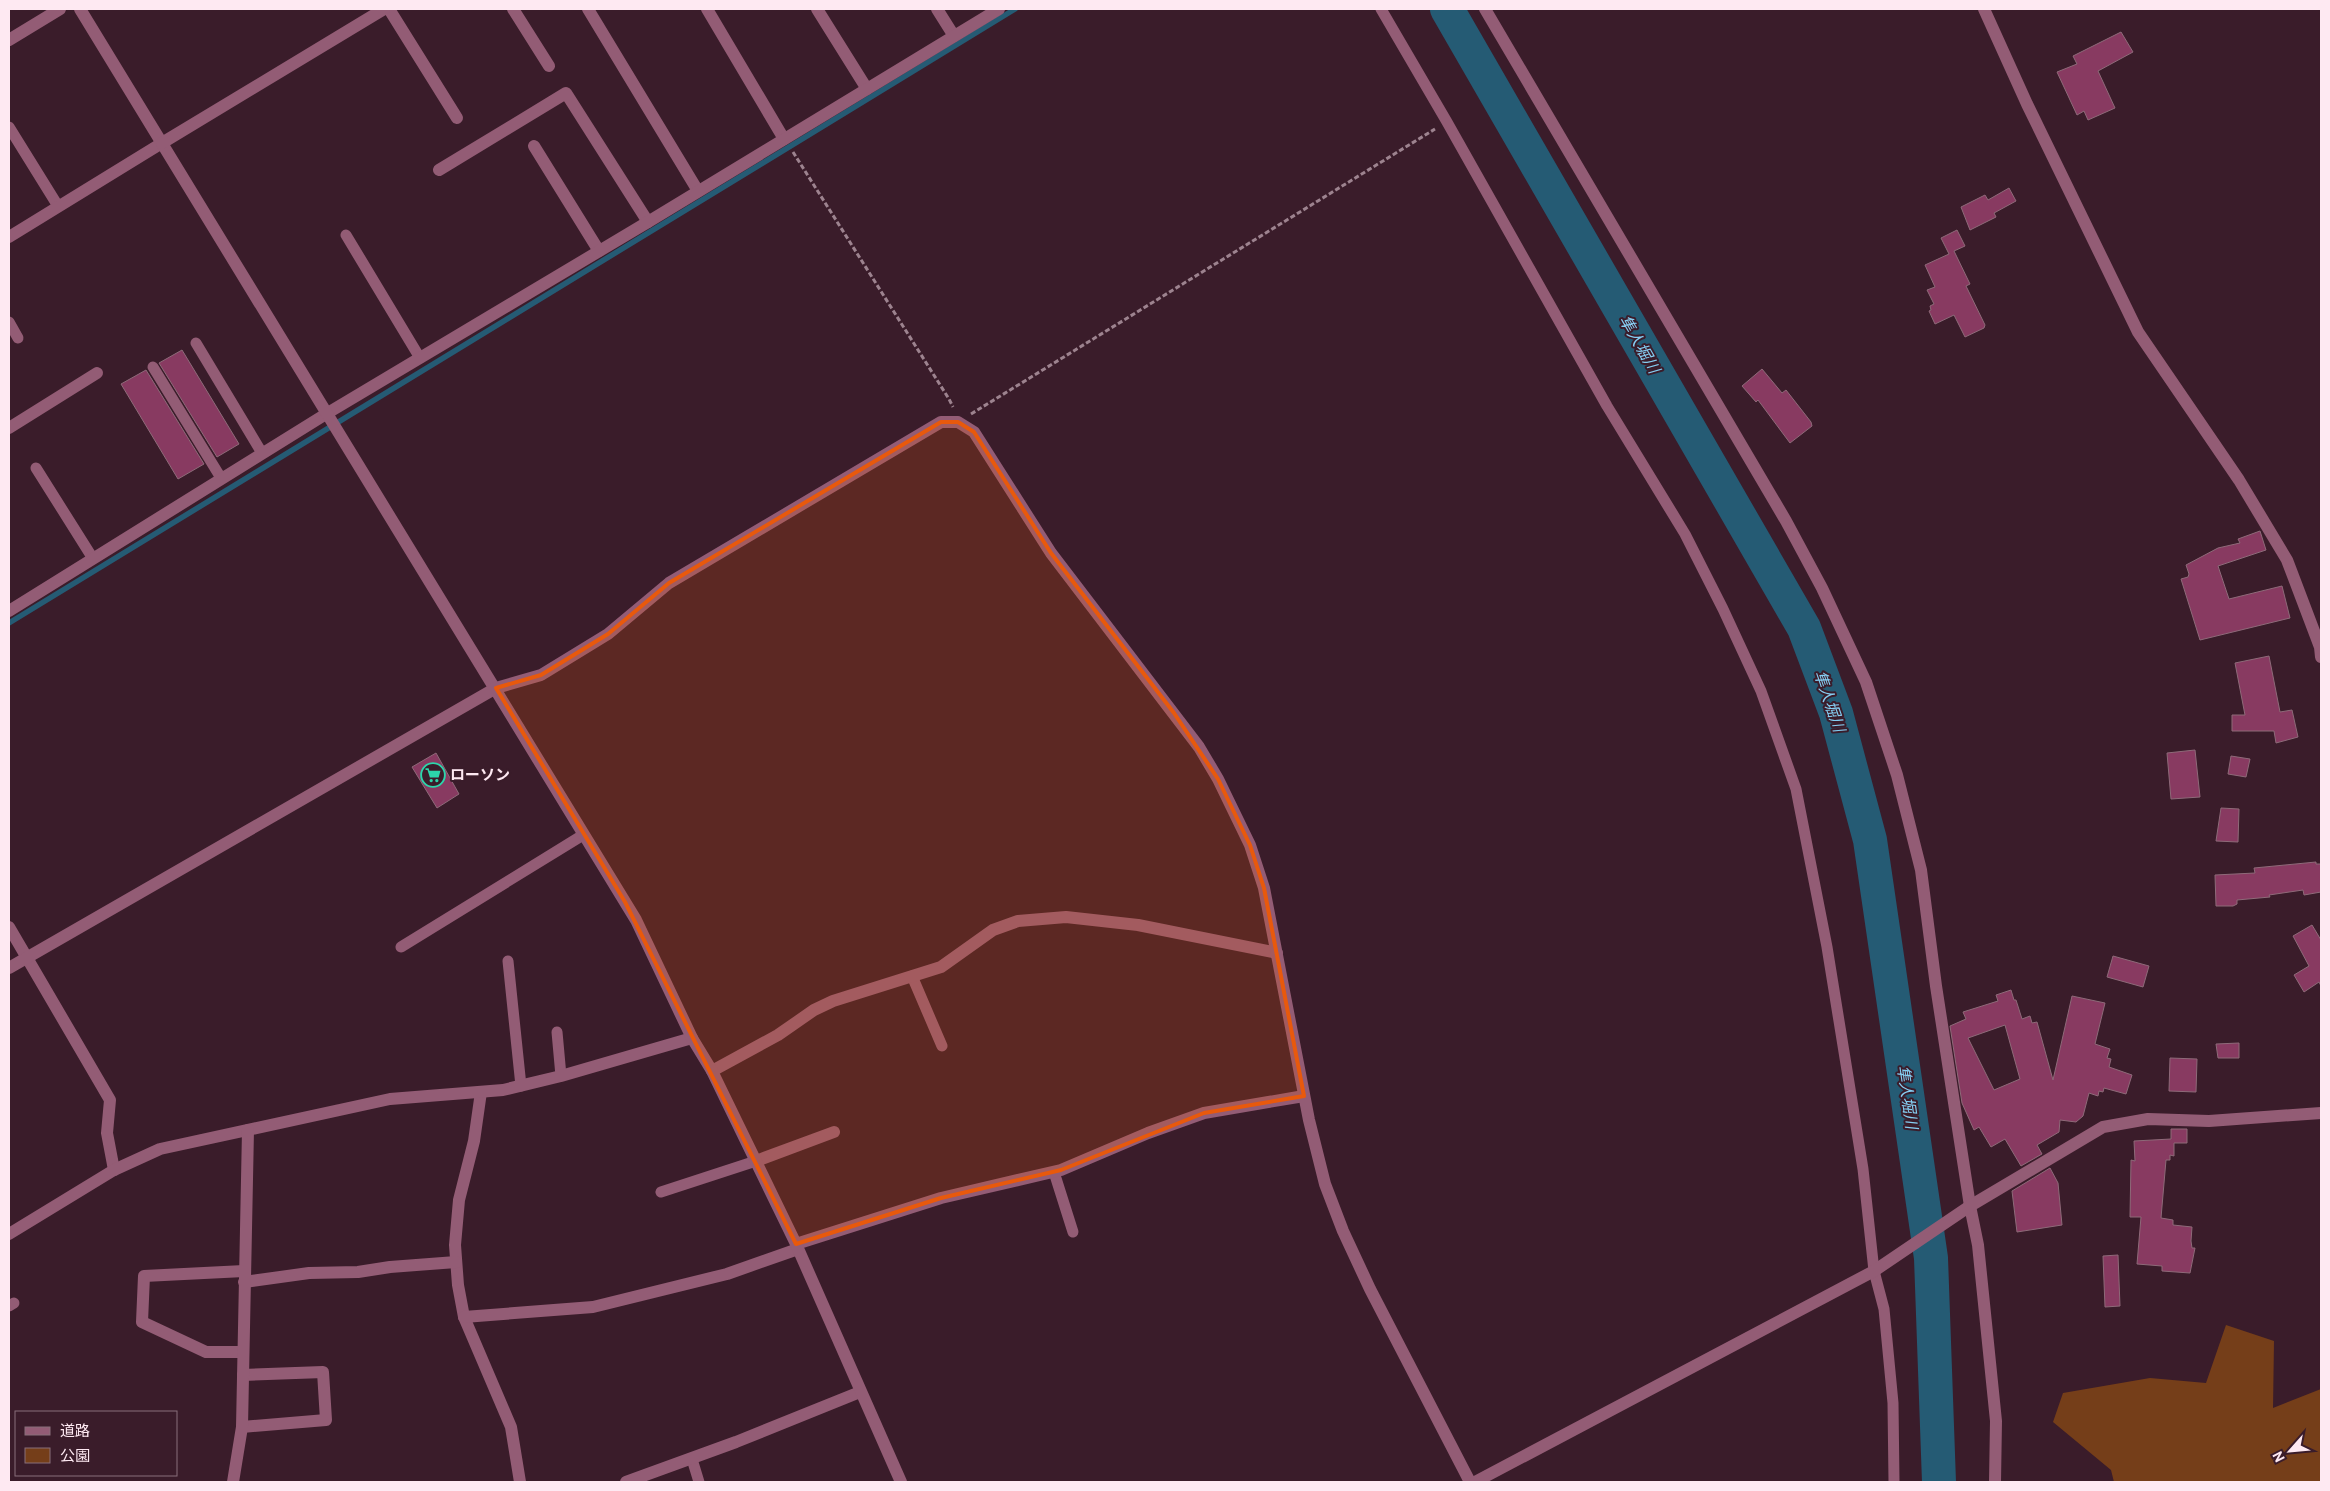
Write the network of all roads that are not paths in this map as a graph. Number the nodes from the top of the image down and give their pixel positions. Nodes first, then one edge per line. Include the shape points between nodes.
1 (60, 9) edge
2 (80, 9) edge
3 (384, 9) edge
4 (389, 9) edge
5 (513, 9) edge
6 (588, 9) edge
7 (707, 9) edge
8 (818, 9) edge
9 (937, 9) edge
10 (999, 9) edge
11 (1381, 9) edge
12 (1485, 9) edge
13 (1984, 9) edge
14 (954, 36) junction
15 (9, 40) edge
16 (549, 66) dead end
17 (867, 89) junction
18 (457, 118) dead end
19 (9, 127) edge
20 (784, 139) junction
21 (162, 143) junction
22 (534, 146) dead end
23 (439, 170) dead end
24 (698, 192) junction
25 (58, 206) junction
26 (648, 222) junction
27 (346, 235) dead end
28 (9, 237) edge
29 (599, 251) junction
30 (9, 322) edge
31 (18, 338) dead end
32 (196, 343) dead end
33 (420, 358) junction
34 (153, 367) dead end
35 (97, 373) dead end
36 (326, 414) junction
37 (9, 428) edge
38 (262, 453) junction
39 (36, 468) dead end
40 (221, 478) junction
41 (92, 557) junction
42 (9, 611) edge
43 (2321, 657) edge
44 (496, 688) junction
45 (583, 835) junction
46 (9, 927) edge
47 (401, 947) dead end
48 (1276, 953) junction
49 (27, 957) junction
50 (508, 961) dead end
51 (9, 968) edge
52 (912, 976) junction
53 (557, 1032) dead end
54 (692, 1038) junction
55 (942, 1046) dead end
56 (712, 1071) junction
57 (561, 1076) junction
58 (521, 1086) junction
59 (481, 1092) junction
60 (1304, 1096) junction
61 (2321, 1113) edge
62 (248, 1130) junction
63 (834, 1132) dead end
64 (756, 1162) junction
65 (114, 1170) junction
66 (1054, 1172) junction
67 (661, 1192) dead end
68 (1970, 1206) junction
69 (1073, 1232) dead end
70 (9, 1234) edge
71 (797, 1247) junction
72 (456, 1262) junction
73 (1874, 1271) junction
74 (244, 1276) junction
75 (464, 1317) junction
76 (243, 1352) junction
77 (243, 1375) junction
78 (860, 1392) junction
79 (242, 1427) junction
80 (692, 1459) junction
81 (233, 1482) edge
82 (520, 1482) edge
83 (626, 1482) edge
84 (699, 1482) edge
85 (901, 1482) edge
86 (1470, 1482) edge
87 (1475, 1482) edge
88 (1894, 1482) edge
89 (1994, 1482) edge

1 - 15 street
2 - 21 street
3 - 21 street
4 - 18 street
5 - 16 street
6 - 24 street
7 - 20 street
8 - 17 street
9 - 14 street
10 - 14 street
11 - 73 lane via 1448,122 1531,274 1684,534 1760,691 1796,789 1818,898 1863,1169
12 - 68 street via 1786,521 1866,682 1897,775 1922,870 1936,986
13 - 43 street via 2138,332 2240,480 2286,560
14 - 17 street
17 - 20 street
19 - 25 lane
20 - 24 street
21 - 25 street
21 - 36 street
22 - 29 street
23 - 26 street via 566,93
24 - 26 street
25 - 28 street
26 - 29 street
27 - 33 lane
29 - 33 street
30 - 31 lane
32 - 38 lane
33 - 36 street
34 - 40 lane
35 - 37 street
36 - 38 street
36 - 44 street
38 - 40 street
39 - 41 lane
40 - 41 street
41 - 42 street
44 - 45 street
44 - 48 street via 541,675 608,634 670,583 941,422 958,422 974,432 1050,553 1174,713 1218,779 1250,845 1264,888
44 - 49 street
45 - 47 lane
45 - 54 street via 636,920
46 - 49 street
48 - 52 street via 1138,924 1066,917 1018,921 993,930 941,967
48 - 60 street
49 - 51 street
49 - 65 street via 110,1100 107,1133
50 - 58 lane
52 - 55 lane
52 - 56 street via 814,1010 778,1035
53 - 57 lane
54 - 56 street
54 - 57 street
56 - 64 street
57 - 58 street
58 - 59 street
59 - 62 street via 390,1099
59 - 72 street via 474,1140 458,1200
60 - 66 street via 1204,1113
60 - 86 street via 1325,1184 1343,1231
61 - 68 street via 2148,1120 2103,1127
62 - 65 street via 160,1149
62 - 74 street
63 - 64 street
64 - 67 lane
64 - 71 street
65 - 70 street
66 - 69 lane
66 - 71 street via 941,1198
68 - 73 street
68 - 89 street via 1978,1245 1996,1420
71 - 75 street via 727,1274 592,1307
71 - 78 street
72 - 74 street via 358,1272
72 - 75 street
73 - 87 street
73 - 88 lane via 1884,1309 1888,1343
74 - 76 street
74 - 76 street via 144,1276 142,1322 206,1352
75 - 82 street via 512,1427
76 - 77 street
77 - 79 street
77 - 79 street via 323,1372 326,1420
78 - 80 street
78 - 85 street
79 - 81 street
80 - 83 street
80 - 84 lane

